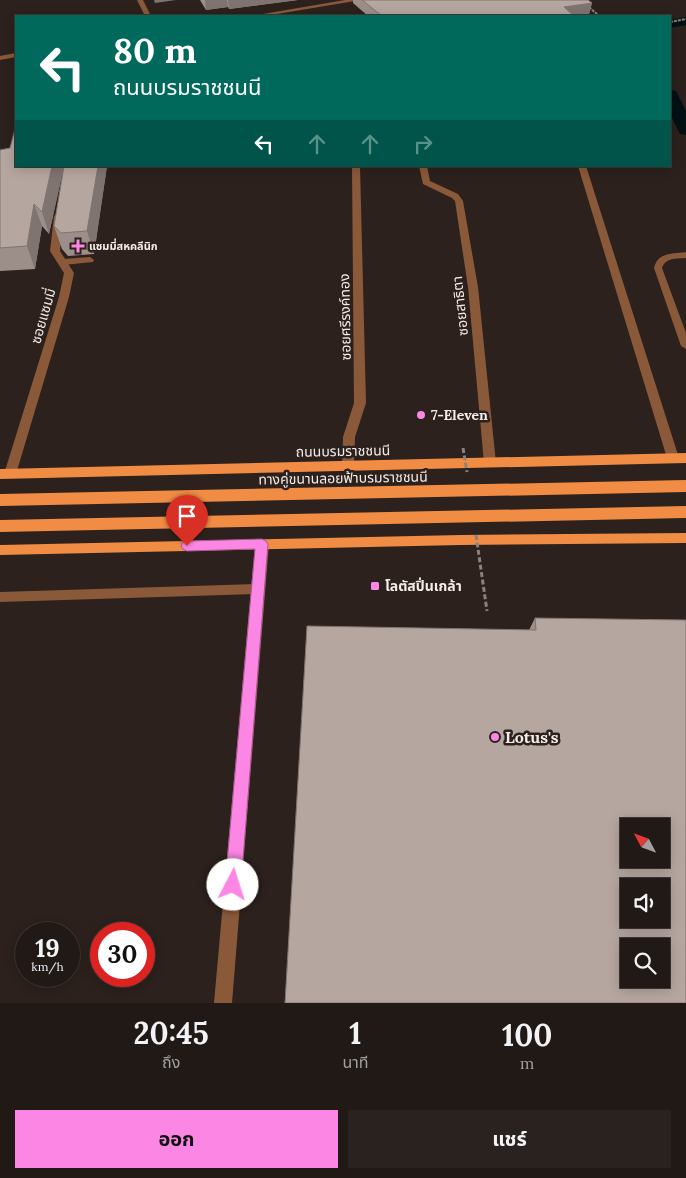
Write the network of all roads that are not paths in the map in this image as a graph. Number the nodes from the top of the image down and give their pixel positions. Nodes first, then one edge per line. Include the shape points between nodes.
1 (140, 0) edge
2 (358, 0) edge
3 (344, 1) edge
4 (148, 15) edge
5 (260, 15) edge
6 (0, 47) edge
7 (15, 55) edge
8 (2, 57) edge
9 (356, 167) edge
10 (423, 167) edge
11 (582, 167) edge
12 (61, 204) edge
13 (686, 255) edge
14 (90, 260) dead end
15 (63, 262) junction
16 (686, 346) edge
17 (673, 458) junction
18 (686, 458) edge
19 (490, 463) junction
20 (348, 466) junction
21 (5, 474) edge
22 (686, 486) edge
23 (0, 500) edge
24 (686, 512) edge
25 (0, 526) edge
26 (686, 538) edge
27 (262, 544) junction
28 (0, 550) edge
29 (258, 589) junction
30 (0, 597) edge
31 (223, 1003) edge

1 - 4 street
2 - 3 street
3 - 5 street
6 - 8 street
7 - 8 street
9 - 20 street, ซอยศรีรงค์ทอง via 360,403 349,437
10 - 19 street, ซอยสาธิตา via 426,182 455,196 459,202 473,287
11 - 17 street
12 - 15 street, ซอยแซมมี่ via 55,241 56,251
13 - 16 lane via 665,257 658,268
14 - 15 lane
15 - 21 street, ซอยแซมมี่ via 69,273 64,297
17 - 18 main road, ถนนบรมราชชนนี
17 - 19 main road, ถนนบรมราชชนนี
19 - 20 main road, ถนนบรมราชชนนี
20 - 21 main road, ถนนบรมราชชนนี
22 - 23 main road, ทางคู่ขนานลอยฟ้าบรมราชชนนี, bridge
24 - 25 main road, bridge
26 - 27 main road
27 - 28 main road
27 - 29 street
29 - 30 lane
29 - 31 street

